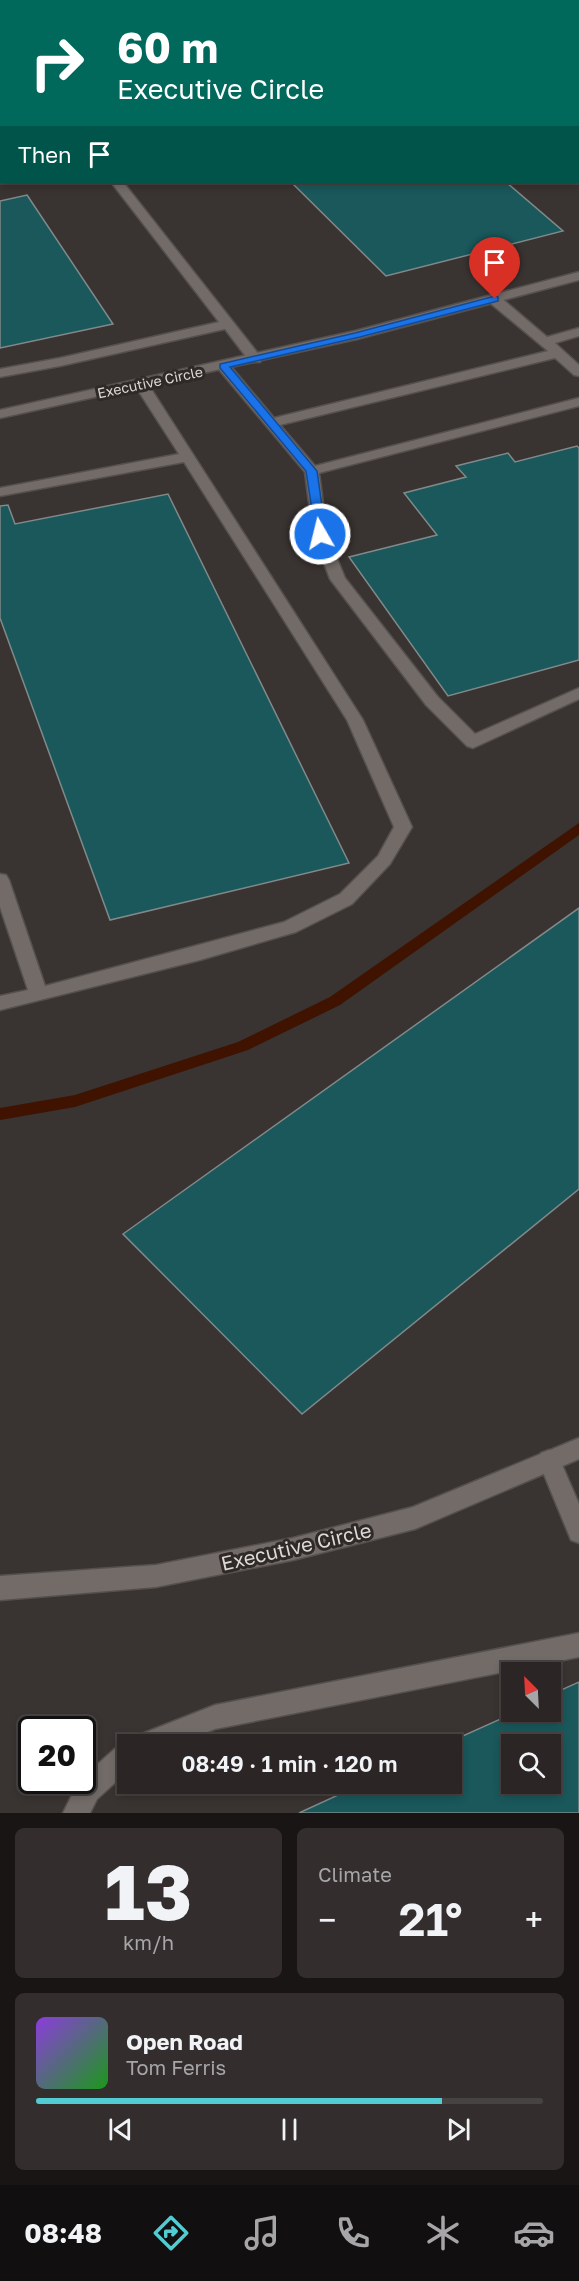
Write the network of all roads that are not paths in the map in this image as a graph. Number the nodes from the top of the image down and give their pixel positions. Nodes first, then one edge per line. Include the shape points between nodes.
1 (118, 183) edge
2 (579, 276) edge
3 (495, 299) junction
4 (228, 324) junction
5 (579, 332) edge
6 (545, 342) junction
7 (558, 353) junction
8 (255, 359) junction
9 (223, 366) junction
10 (579, 372) edge
11 (0, 373) edge
12 (141, 384) junction
13 (579, 402) edge
14 (0, 414) edge
15 (272, 423) junction
16 (188, 458) junction
17 (312, 471) junction
18 (0, 492) edge
19 (579, 693) edge
20 (0, 880) edge
21 (39, 995) junction
22 (0, 1003) edge
23 (579, 1448) edge
24 (549, 1460) junction
25 (579, 1532) edge
26 (0, 1588) edge
27 (579, 1646) edge
28 (173, 1734) edge
29 (117, 1764) edge
30 (76, 1813) edge

1 - 4 street
2 - 3 street, Executive Circle
3 - 6 street
3 - 8 street, Executive Circle
4 - 8 street
4 - 11 street
5 - 6 street
6 - 7 street
7 - 10 street
7 - 15 street
8 - 9 street, Executive Circle
9 - 12 street, Executive Circle
9 - 15 street
12 - 14 street, Executive Circle
12 - 16 street
13 - 17 street
15 - 17 street
16 - 18 street
16 - 21 street via 355,720 403,827 384,860 346,899 290,927
17 - 19 street via 320,534 338,579 432,701 473,742
20 - 21 street
21 - 22 street
23 - 24 street, Executive Circle
24 - 25 street
24 - 26 street, Executive Circle via 415,1518 293,1549 156,1576
27 - 28 street via 215,1717
29 - 30 street via 88,1790

